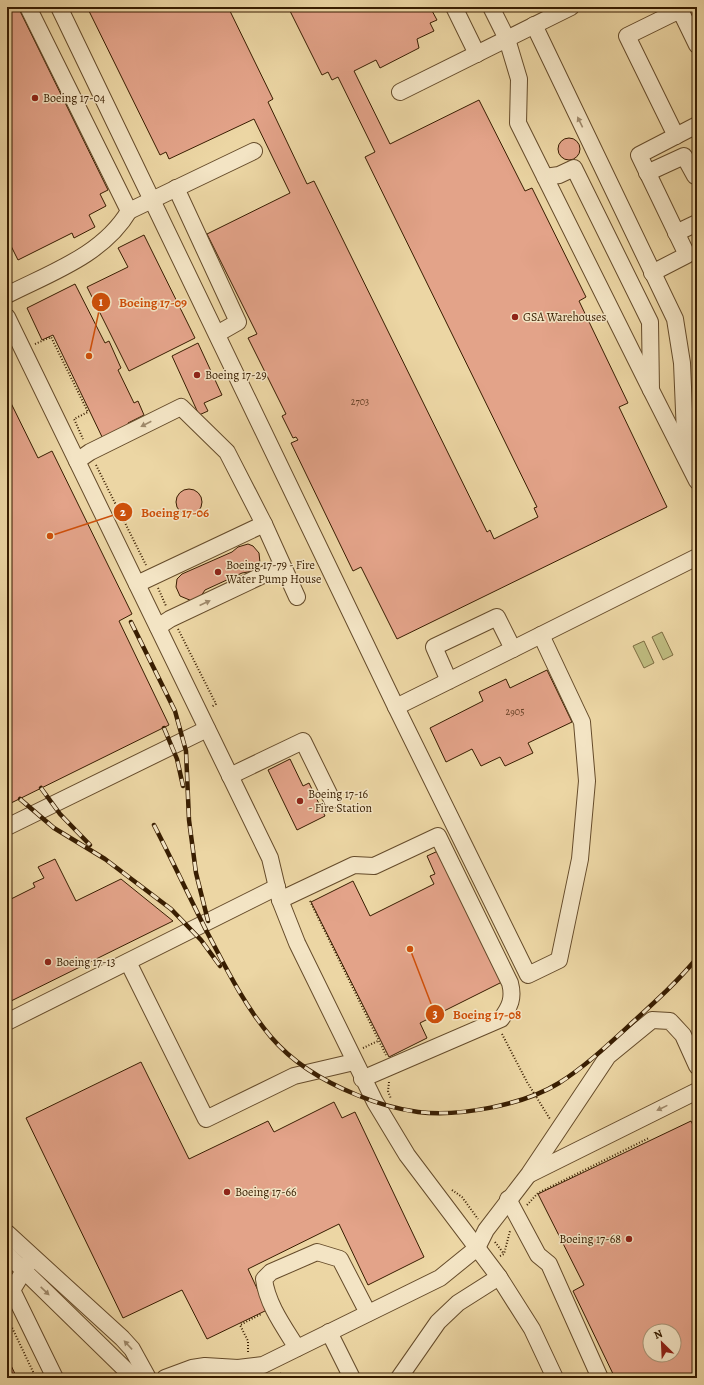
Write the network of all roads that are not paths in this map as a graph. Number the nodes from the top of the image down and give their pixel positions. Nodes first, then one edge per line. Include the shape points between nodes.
1 (28, 7) edge
2 (58, 7) edge
3 (454, 7) edge
4 (491, 7) edge
5 (571, 7) edge
6 (550, 12) edge
7 (534, 25) junction
8 (507, 39) junction
9 (697, 45) edge
10 (477, 54) junction
11 (400, 92) dead end
12 (697, 125) edge
13 (676, 136) junction
14 (254, 150) dead end
15 (597, 157) junction
16 (574, 168) junction
17 (647, 173) junction
18 (695, 176) dead end
19 (545, 177) junction
20 (176, 188) junction
21 (153, 199) junction
22 (129, 211) junction
23 (697, 223) edge
24 (676, 233) junction
25 (652, 273) junction
26 (7, 295) edge
27 (7, 317) edge
28 (217, 334) junction
29 (651, 390) junction
30 (686, 458) junction
31 (77, 461) junction
32 (697, 481) edge
33 (264, 524) junction
34 (697, 557) edge
35 (282, 566) junction
36 (137, 584) junction
37 (297, 597) dead end
38 (164, 623) junction
39 (541, 635) junction
40 (513, 649) junction
41 (449, 681) junction
42 (396, 707) junction
43 (207, 729) junction
44 (230, 776) junction
45 (332, 800) dead end
46 (7, 827) edge
47 (279, 893) junction
48 (128, 962) junction
49 (7, 1022) edge
50 (354, 1062) junction
51 (697, 1066) edge
52 (362, 1079) junction
53 (697, 1091) edge
54 (529, 1174) junction
55 (508, 1199) junction
56 (7, 1233) edge
57 (477, 1248) junction
58 (7, 1254) edge
59 (33, 1257) junction
60 (24, 1270) junction
61 (499, 1277) junction
62 (368, 1313) junction
63 (329, 1332) junction
64 (297, 1348) junction
65 (220, 1372) edge
66 (347, 1376) edge
67 (55, 1378) edge
68 (134, 1378) edge
69 (148, 1378) edge
70 (165, 1378) edge
71 (399, 1378) edge
72 (555, 1378) edge
73 (600, 1378) edge

1 - 22 lane
2 - 21 lane
3 - 10 lane
4 - 8 lane
5 - 6 lane
6 - 7 lane
7 - 8 lane
15 -> 7 lane
8 - 10 lane
8 - 19 lane via 519,79 518,123
9 - 13 lane via 680,10 627,36
10 - 11 lane
12 - 13 lane
13 - 17 lane via 638,155
14 - 20 lane
15 - 16 lane
15 - 25 lane
16 - 19 lane via 559,175
16 - 29 lane via 650,322
17 - 18 lane via 684,156
17 - 24 lane
19 - 29 lane
20 - 21 lane
20 - 28 lane via 238,322
21 - 22 lane
21 - 28 lane
22 - 26 lane via 121,224 87,255
23 - 24 lane
24 - 25 lane via 687,255
25 - 30 lane via 674,319 682,364
27 - 31 lane
28 - 42 lane
29 - 30 lane
30 - 32 lane
33 -> 31 lane via 227,452 181,407
31 - 36 lane
33 - 35 lane
33 - 36 lane
34 - 39 lane
35 - 37 lane
38 -> 35 lane
36 - 38 lane
38 - 43 lane
39 - 40 lane
39 - 42 lane via 582,722 587,781 580,859 559,960 528,975
40 - 41 lane
40 - 41 lane via 497,617 434,646
41 - 42 lane
43 - 44 lane
43 - 46 lane
44 - 45 lane via 303,741
44 - 47 lane via 270,858
47 - 48 lane
47 - 50 lane via 297,943
47 - 52 lane via 354,865 374,866 438,836 510,983 511,1002 501,1019
48 - 49 lane
48 - 50 lane via 206,1119 294,1076
50 - 52 lane
51 - 54 lane via 683,1035 670,1021 652,1020 608,1056
52 - 57 lane via 407,1155
53 -> 54 lane
54 - 55 lane
55 - 57 lane via 486,1230
55 - 73 lane via 538,1254 549,1264
56 - 59 lane
57 - 61 lane
57 - 62 lane via 440,1278
58 - 60 lane
59 - 60 lane
69 -> 59 lane via 132,1349
60 - 67 lane via 12,1290
60 -> 68 lane
61 - 71 lane via 458,1303 438,1322
61 - 72 lane via 532,1330
62 - 63 lane
62 - 64 lane via 340,1259 317,1252 271,1272 264,1279 265,1287
63 - 64 lane
63 - 66 lane
64 - 65 lane via 262,1365
65 - 70 lane via 205,1366

